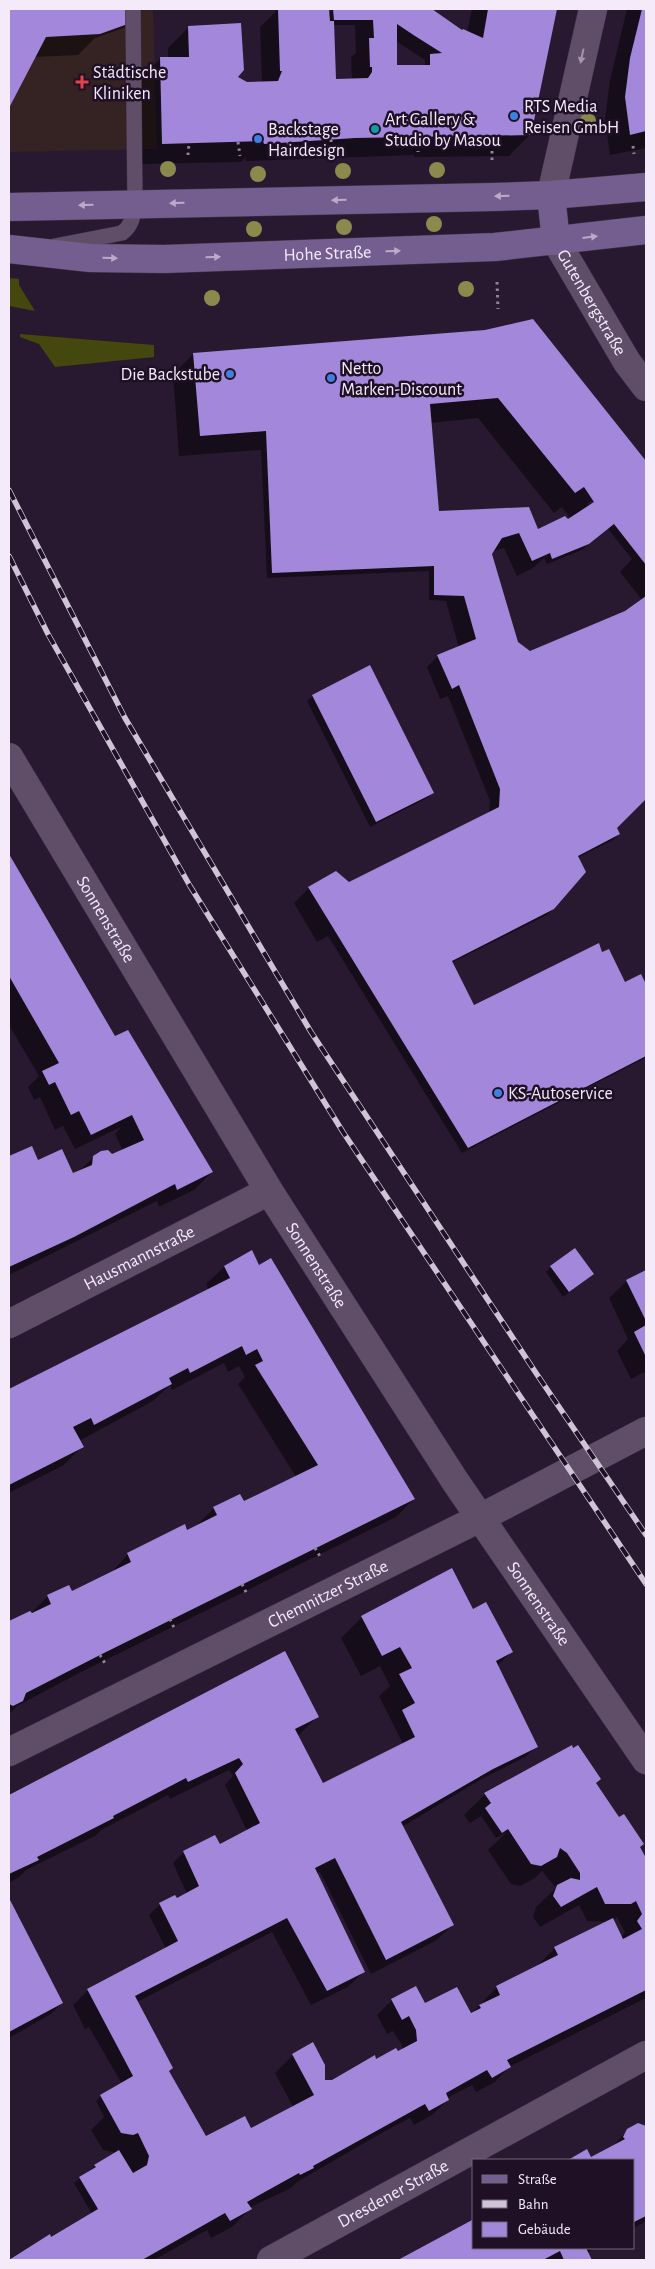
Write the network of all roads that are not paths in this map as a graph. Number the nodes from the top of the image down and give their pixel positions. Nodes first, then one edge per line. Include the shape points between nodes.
1 (133, 9) edge
2 (592, 9) edge
3 (646, 187) edge
4 (551, 195) junction
5 (135, 204) junction
6 (9, 206) edge
7 (646, 230) edge
8 (556, 241) junction
9 (19, 250) edge
10 (646, 387) edge
11 (9, 757) edge
12 (269, 1191) junction
13 (9, 1324) edge
14 (646, 1431) edge
15 (480, 1518) junction
16 (9, 1752) edge
17 (646, 1760) edge
18 (646, 2055) edge
19 (271, 2260) edge

1 - 5 lane
2 -> 4 street
3 - 4 main road
4 -> 5 main road
4 - 8 main road
5 -> 6 main road
5 - 9 lane via 130,223 122,233
8 -> 7 main road, Hohe Straße
9 -> 8 main road, Hohe Straße via 90,258 164,259 495,247
8 - 10 street, Gutenbergstraße via 627,362
11 - 12 street, Sonnenstraße
12 - 13 street, Hausmannstraße
12 - 15 street, Sonnenstraße
14 - 15 street, Chemnitzer Straße
15 - 16 street, Chemnitzer Straße
15 - 17 street, Sonnenstraße
18 - 19 street, Dresdener Straße

